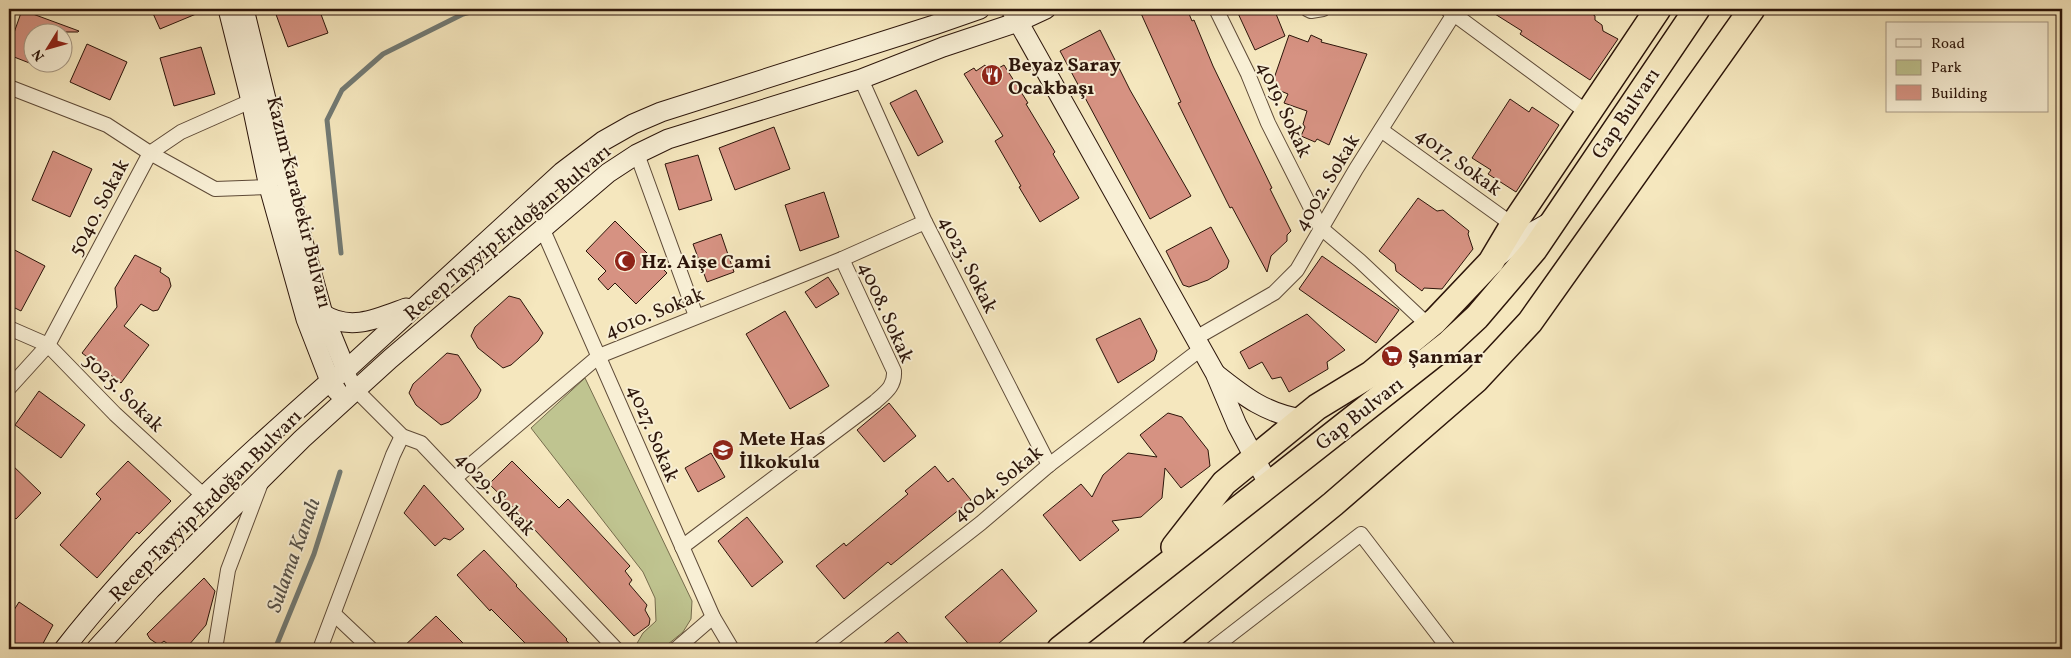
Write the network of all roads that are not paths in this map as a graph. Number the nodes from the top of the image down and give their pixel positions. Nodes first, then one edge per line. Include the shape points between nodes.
1 (228, 9) edge
2 (244, 9) edge
3 (980, 9) edge
4 (1046, 9) edge
5 (1216, 9) edge
6 (1307, 9) edge
7 (1323, 9) edge
8 (1658, 9) edge
9 (1696, 9) edge
10 (1752, 9) edge
11 (1453, 10) edge
12 (1015, 15) edge
13 (862, 79) junction
14 (9, 87) edge
15 (257, 96) junction
16 (1588, 113) junction
17 (1381, 130) junction
18 (150, 153) junction
19 (637, 154) junction
20 (268, 187) junction
21 (1555, 219) junction
22 (925, 222) junction
23 (1513, 225) junction
24 (1321, 228) junction
25 (542, 230) junction
26 (842, 260) junction
27 (1491, 262) junction
28 (417, 304) junction
29 (323, 314) junction
30 (696, 316) junction
31 (1429, 326) junction
32 (9, 328) edge
33 (1197, 344) junction
34 (48, 345) junction
35 (599, 356) junction
36 (346, 370) junction
37 (1215, 373) junction
38 (330, 381) junction
39 (9, 388) edge
40 (350, 395) junction
41 (1302, 419) junction
42 (402, 436) junction
43 (1254, 459) junction
44 (1049, 465) junction
45 (455, 478) junction
46 (262, 480) junction
47 (1269, 485) junction
48 (204, 496) junction
49 (682, 547) junction
50 (1149, 579) junction
51 (334, 614) junction
52 (713, 617) junction
53 (64, 649) edge
54 (96, 649) edge
55 (215, 649) edge
56 (320, 649) edge
57 (371, 649) edge
58 (616, 649) edge
59 (676, 649) edge
60 (732, 649) edge
61 (820, 649) edge
62 (1060, 649) edge
63 (1155, 649) edge
64 (1212, 649) edge
65 (1450, 649) edge

1 - 15 main road, Kazım Karabekir Bulvarı
2 - 15 main road, Kazım Karabekir Bulvarı
3 - 28 main road, Recep Tayyip Erdoğan Bulvarı via 661,112 633,124 603,141 562,172
4 - 12 main road, Recep Tayyip Erdoğan Bulvarı
5 - 24 street, 4019. Sokak
6 - 7 street
8 - 16 highway
9 - 21 highway, Gap Bulvarı
10 - 63 highway via 1524,329 1476,380 1333,504
11 - 16 street
11 - 17 street, 4002. Sokak
12 - 13 main road, Recep Tayyip Erdoğan Bulvarı
12 - 33 main road
13 - 19 main road, Recep Tayyip Erdoğan Bulvarı via 668,139
13 - 22 street, 4023. Sokak
14 - 18 street via 107,125
15 - 18 street, 5040. Sokak via 181,132
15 - 20 main road, Kazım Karabekir Bulvarı
15 - 29 main road, Kazım Karabekir Bulvarı
16 - 23 highway
17 - 23 street, 4017. Sokak
17 - 24 street, 4002. Sokak
18 - 20 street via 215,189
18 - 34 street, 5040. Sokak
19 - 25 main road, Recep Tayyip Erdoğan Bulvarı via 608,173
19 - 30 street
20 - 38 main road, Kazım Karabekir Bulvarı via 306,319
21 - 27 main road via 1520,239
21 - 47 highway, Gap Bulvarı via 1517,273 1477,317 1449,343
22 - 26 street, 4010. Sokak
22 - 44 street, 4023. Sokak
23 - 27 highway
24 - 31 street, 4019. Sokak
24 - 33 street, 4002. Sokak via 1297,270 1274,293
25 - 35 street, 4027. Sokak
25 - 40 main road, Recep Tayyip Erdoğan Bulvarı
26 - 30 street, 4010. Sokak
26 - 49 street, 4008. Sokak via 894,371 895,380 875,402
27 - 31 highway
28 - 29 main road via 356,324 332,320
28 - 36 main road, Recep Tayyip Erdoğan Bulvarı
29 - 36 main road, Kazım Karabekir Bulvarı
30 - 35 street, 4010. Sokak
31 - 41 highway via 1371,374
32 - 34 street, 5025. Sokak
33 - 37 main road
33 - 44 street, 4004. Sokak
34 - 39 street, 5040. Sokak
34 - 48 street, 5025. Sokak via 115,414
35 - 45 street, 4010. Sokak
35 - 49 street, 4027. Sokak
36 - 38 main road, Recep Tayyip Erdoğan Bulvarı
36 - 40 street, 4029. Sokak
37 - 41 main road via 1266,409
37 - 43 main road
38 - 40 main road, Kazım Karabekir Bulvarı
38 - 48 main road, Recep Tayyip Erdoğan Bulvarı
40 - 42 street, 4029. Sokak
40 - 46 main road, Recep Tayyip Erdoğan Bulvarı
41 - 43 highway
42 - 45 street, 4029. Sokak via 421,443
42 - 51 street
43 - 47 main road
43 - 50 highway via 1224,483
44 - 61 street, 4004. Sokak
45 - 58 street, 4029. Sokak
46 - 54 main road, Recep Tayyip Erdoğan Bulvarı via 151,589
46 - 55 street via 228,570
47 - 50 highway, Gap Bulvarı
48 - 53 main road, Recep Tayyip Erdoğan Bulvarı via 136,563
49 - 52 street, 4027. Sokak
50 - 62 highway, Gap Bulvarı
51 - 56 street
51 - 57 street
52 - 59 street
52 - 60 street, 4027. Sokak
64 - 65 street via 1361,534

